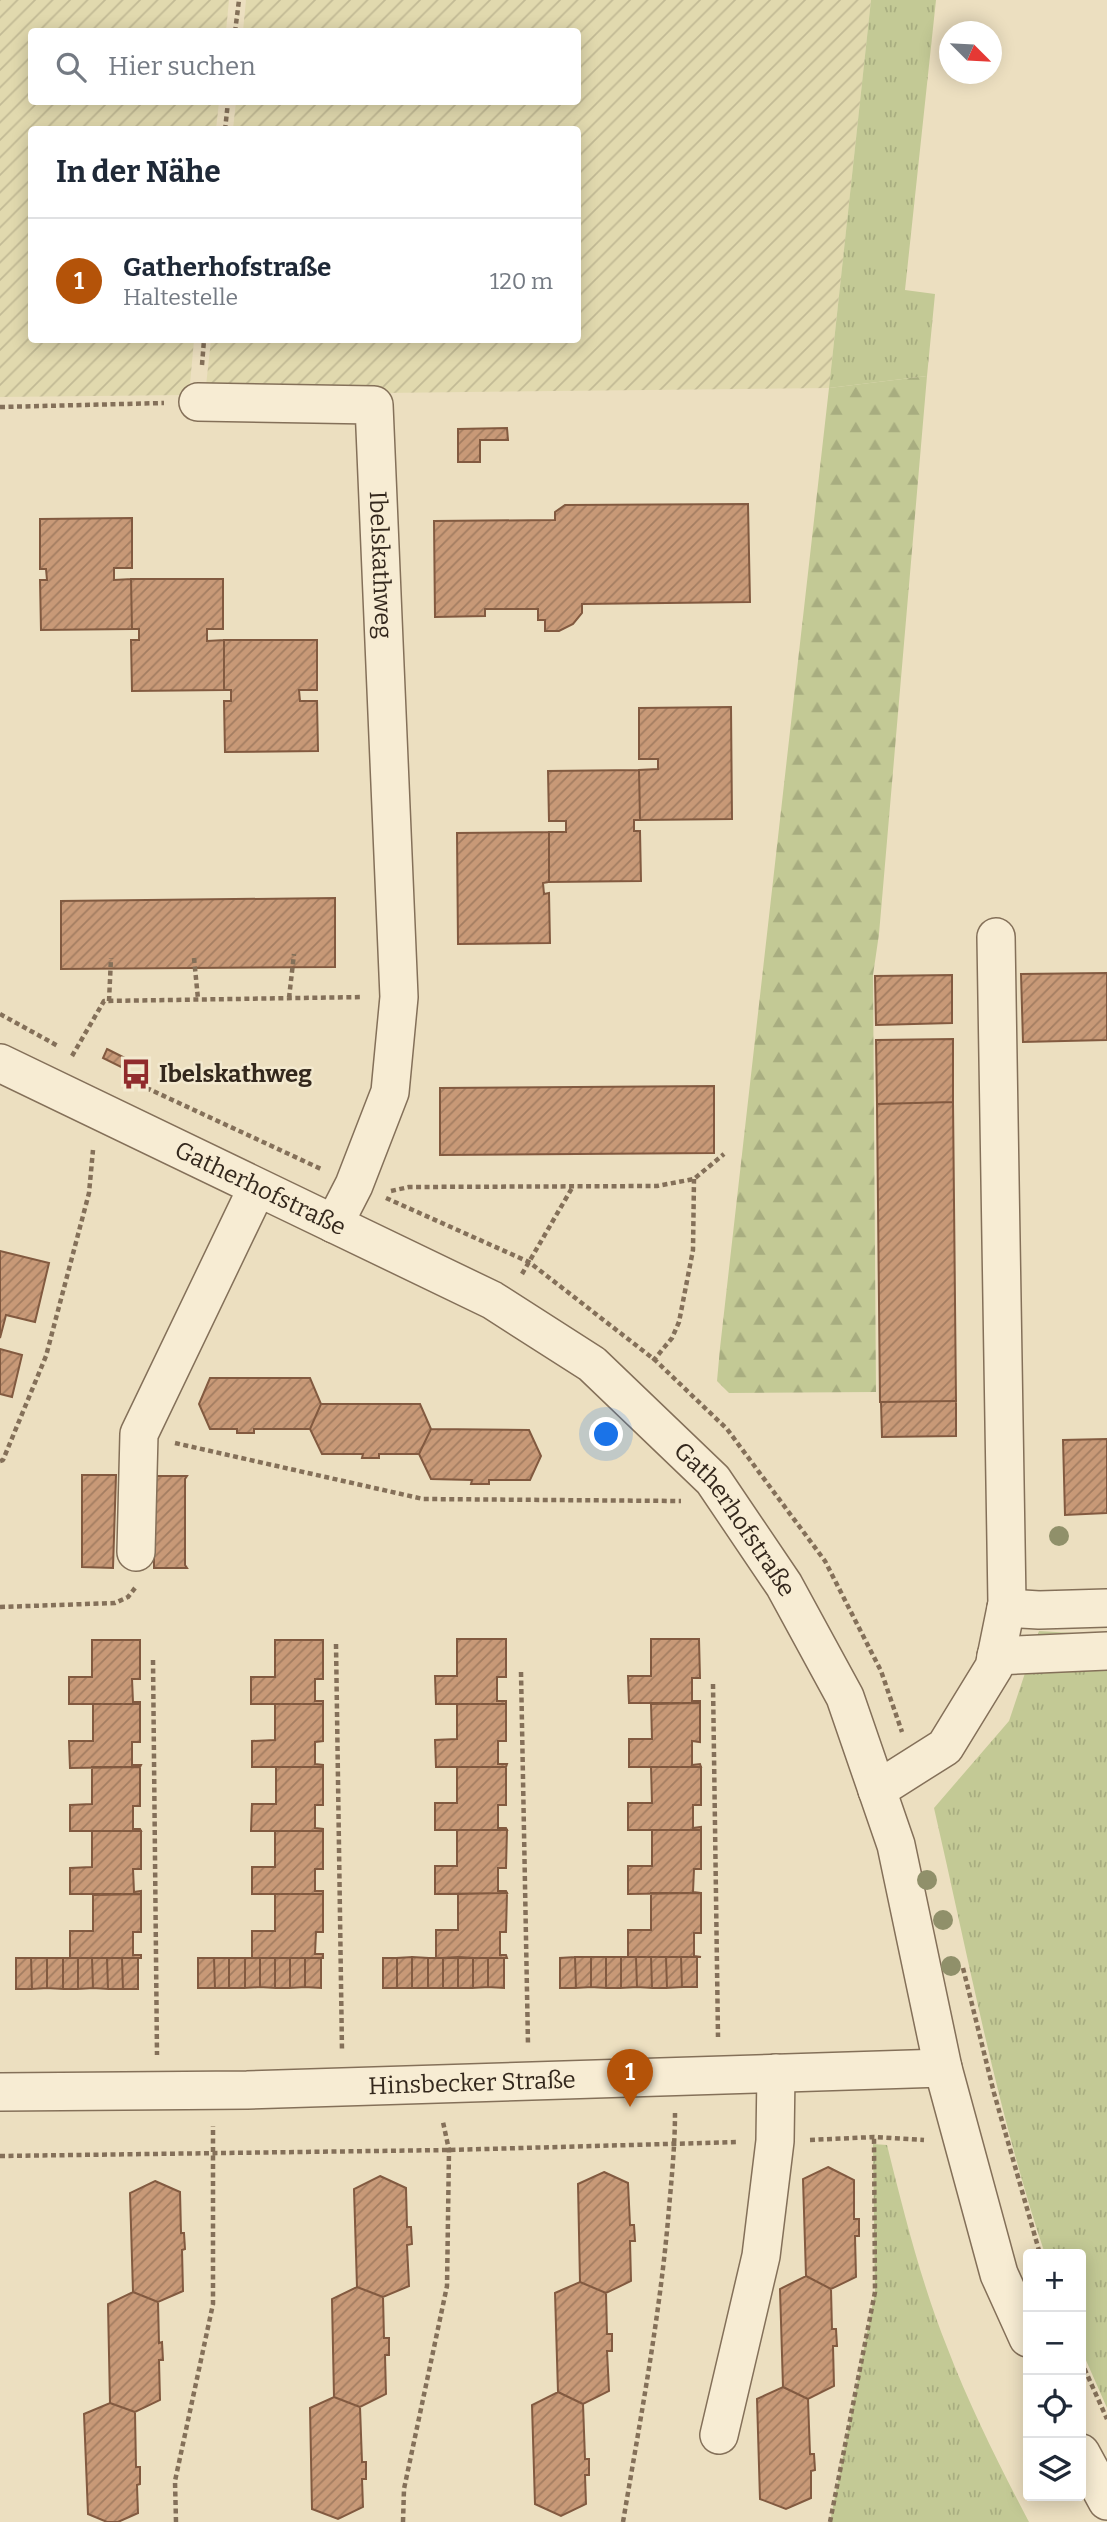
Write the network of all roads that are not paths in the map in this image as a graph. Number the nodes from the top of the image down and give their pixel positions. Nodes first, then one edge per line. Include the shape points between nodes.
1 (198, 402) road end
2 (996, 937) dead end
3 (0, 1063) edge
4 (257, 1188) junction
5 (334, 1224) junction
6 (136, 1552) road end
7 (1006, 1608) junction
8 (1107, 1608) edge
9 (1107, 1651) edge
10 (996, 1656) junction
11 (877, 1790) junction
12 (943, 2068) junction
13 (776, 2073) junction
14 (0, 2092) edge
15 (1023, 2327) edge
16 (719, 2435) dead end
17 (1086, 2461) edge
18 (1107, 2501) edge

1 - 5 street, Ibelskathweg via 374,404 399,996 390,1092
2 - 7 street
3 - 4 street, Gatherhofstraße
4 - 5 street, Gatherhofstraße
4 - 6 street via 139,1434
5 - 11 street, Gatherhofstraße via 492,1300 592,1364 713,1480 784,1585 845,1697
7 - 8 street
7 - 10 street
9 - 10 street
10 - 11 street via 945,1747
11 - 12 street, Gatherhofstraße via 897,1845
12 - 13 street, Hinsbecker Straße
12 - 15 street, Gatherhofstraße via 999,2274
13 - 14 street, Hinsbecker Straße
13 - 16 street via 775,2141 761,2256
17 - 18 street

